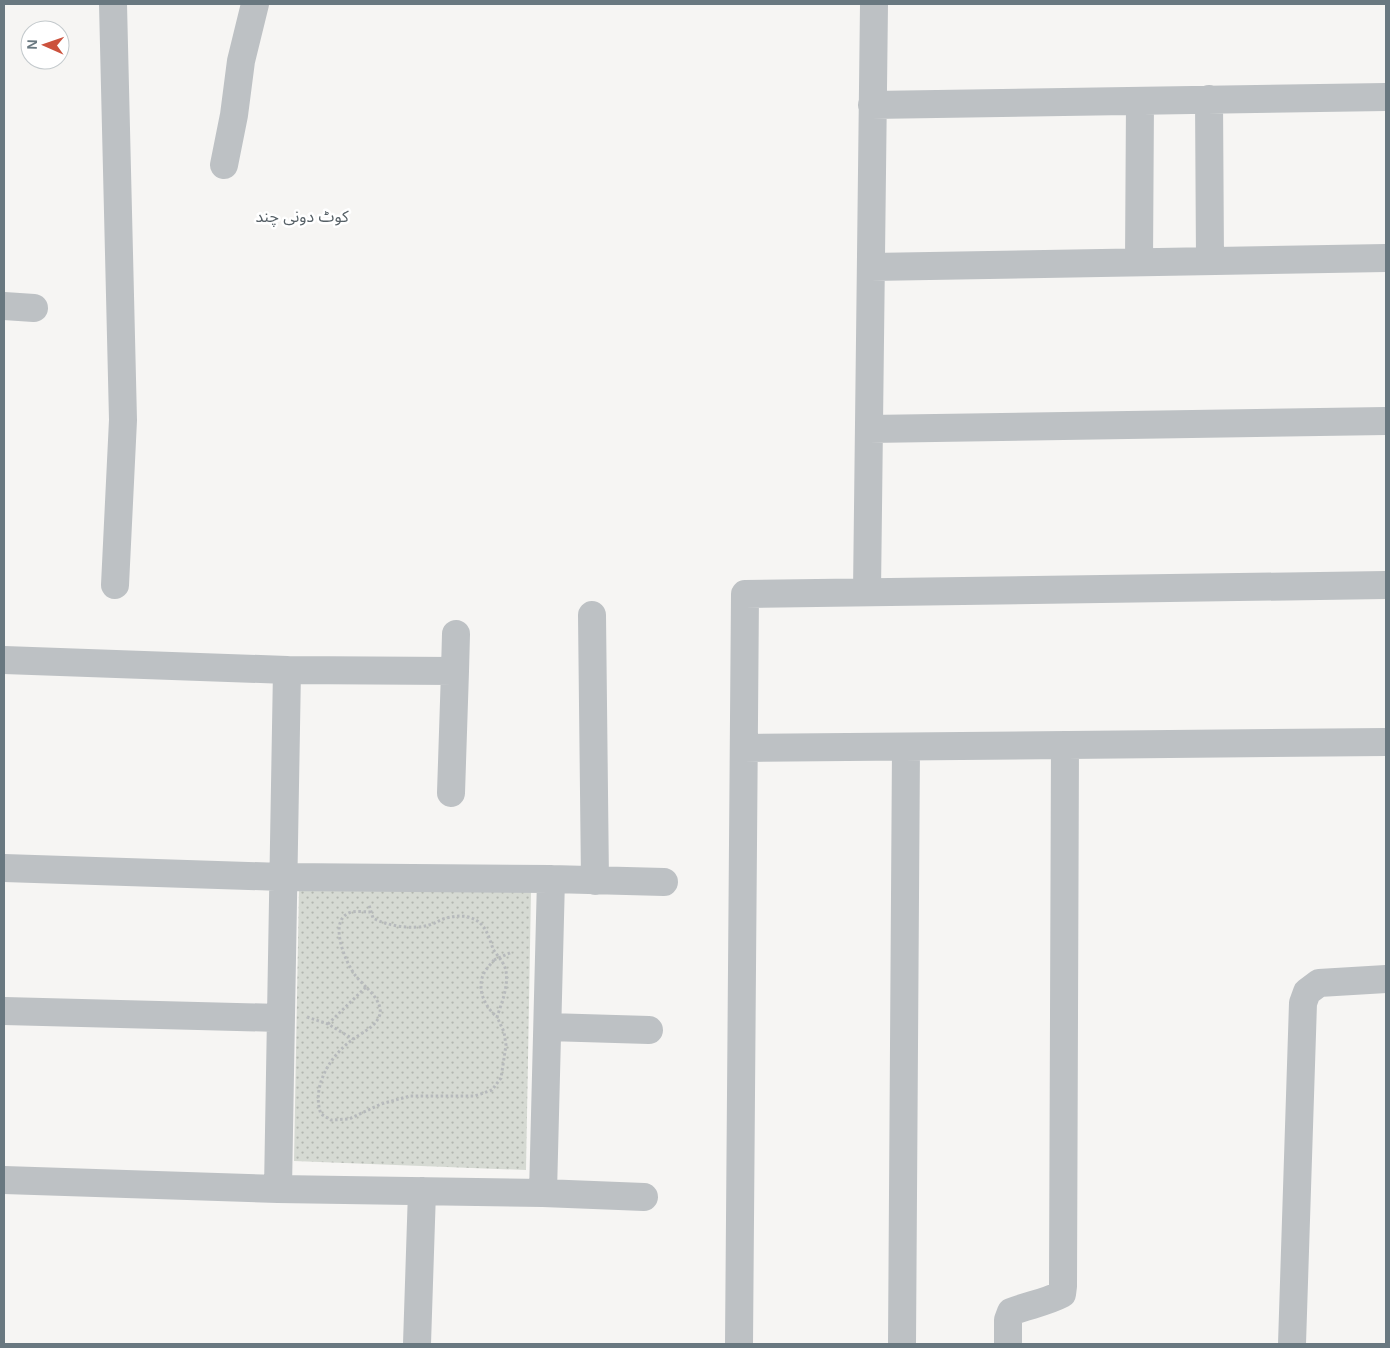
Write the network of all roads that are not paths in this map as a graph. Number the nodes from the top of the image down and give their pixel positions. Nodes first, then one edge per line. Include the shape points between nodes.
1 (113, 4) edge
2 (255, 4) edge
3 (874, 4) edge
4 (1386, 97) edge
5 (1209, 100) junction
6 (1140, 101) junction
7 (872, 105) junction
8 (224, 165) dead end
9 (1386, 258) edge
10 (1210, 261) junction
11 (1139, 262) junction
12 (871, 267) junction
13 (4, 306) edge
14 (34, 308) dead end
15 (1386, 421) edge
16 (869, 429) junction
17 (1386, 584) edge
18 (115, 585) dead end
19 (867, 592) junction
20 (592, 615) dead end
21 (456, 634) dead end
22 (4, 660) edge
23 (287, 670) junction
24 (455, 671) junction
25 (1386, 742) edge
26 (1065, 745) junction
27 (906, 747) junction
28 (744, 748) junction
29 (451, 793) dead end
30 (4, 868) edge
31 (282, 877) junction
32 (551, 879) junction
33 (595, 881) junction
34 (664, 882) dead end
35 (1386, 980) edge
36 (4, 1011) edge
37 (280, 1018) junction
38 (548, 1027) junction
39 (649, 1030) dead end
40 (4, 1180) edge
41 (278, 1188) junction
42 (422, 1191) junction
43 (543, 1193) junction
44 (644, 1198) dead end
45 (417, 1344) edge
46 (739, 1344) edge
47 (902, 1344) edge
48 (1008, 1344) edge
49 (1292, 1344) edge

1 - 18 street via 123,420
2 - 8 street
3 - 7 street
4 - 5 street
5 - 6 street
5 - 10 street
6 - 7 street
6 - 11 street
7 - 12 street
9 - 10 street
10 - 11 street
11 - 12 street
12 - 16 street
13 - 14 street
15 - 16 street
16 - 19 street
17 - 19 street
19 - 28 street via 745,594
20 - 33 street
21 - 24 street
22 - 23 street
23 - 24 street
23 - 31 street
24 - 29 street
25 - 26 street
26 - 27 street
26 - 48 street via 1063,1286 1062,1294 1054,1299 1012,1312 1008,1320
27 - 28 street
27 - 47 street
28 - 46 street
30 - 31 street
31 - 32 street
31 - 37 street
32 - 33 street
32 - 38 street
33 - 34 street
35 - 49 street via 1319,983 1307,992 1303,1003
36 - 37 street
37 - 41 street
38 - 39 street
38 - 43 street
40 - 41 street
41 - 42 street
42 - 43 street
42 - 45 street
43 - 44 street

